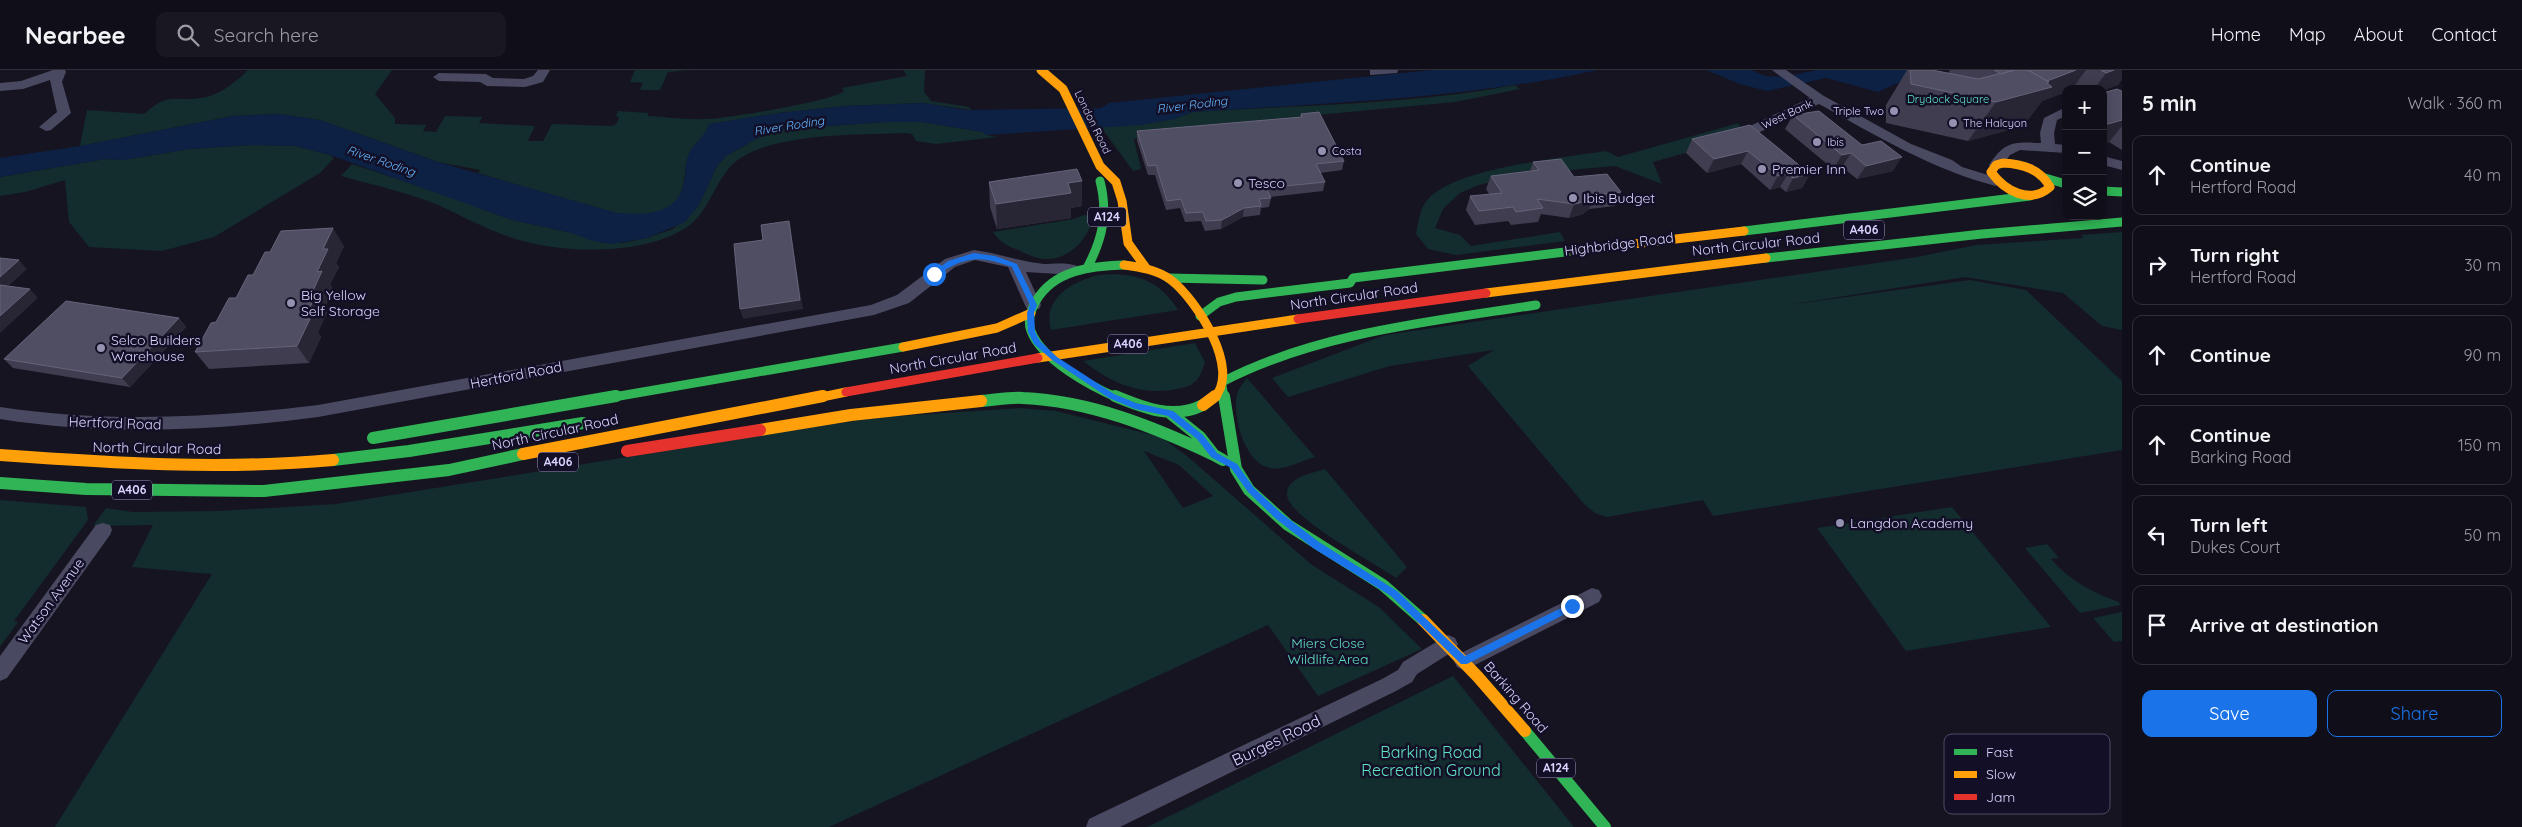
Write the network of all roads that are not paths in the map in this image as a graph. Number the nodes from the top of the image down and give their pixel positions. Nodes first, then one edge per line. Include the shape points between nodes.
1 (544, 70) edge
2 (1042, 70) edge
3 (1061, 70) edge
4 (1392, 70) edge
5 (1375, 72) dead end
6 (1781, 72) edge
7 (439, 77) dead end
8 (0, 87) edge
9 (1062, 89) junction
10 (1809, 92) junction
11 (2062, 113) edge
12 (46, 127) dead end
13 (1755, 130) edge
14 (2043, 147) junction
15 (2062, 149) edge
16 (2107, 161) edge
17 (1100, 166) junction
18 (2122, 166) edge
19 (2032, 169) junction
20 (1995, 172) junction
21 (2045, 178) junction
22 (2062, 183) edge
23 (2107, 191) edge
24 (2122, 192) edge
25 (2030, 196) junction
26 (1975, 202) junction
27 (2122, 222) edge
28 (1982, 234) junction
29 (1015, 265) junction
30 (1081, 268) junction
31 (1146, 268) junction
32 (1781, 268) dead end
33 (1168, 278) junction
34 (1291, 278) dead end
35 (1353, 278) junction
36 (1272, 279) dead end
37 (1550, 303) dead end
38 (1032, 309) junction
39 (1221, 314) dead end
40 (1196, 317) junction
41 (1047, 340) dead end
42 (1028, 343) dead end
43 (1223, 384) junction
44 (1112, 396) junction
45 (1023, 398) junction
46 (0, 413) edge
47 (1170, 413) junction
48 (594, 421) dead end
49 (358, 440) dead end
50 (271, 451) dead end
51 (617, 453) dead end
52 (0, 455) edge
53 (1214, 455) junction
54 (198, 465) junction
55 (1234, 466) junction
56 (489, 474) dead end
57 (0, 483) edge
58 (264, 491) junction
59 (102, 530) dead end
60 (1592, 596) dead end
61 (1448, 644) junction
62 (1464, 661) junction
63 (0, 672) edge
64 (1097, 827) edge
65 (1605, 827) edge

1 - 7 street via 538,78 526,82
2 - 9 main road, London Road / A124
3 - 9 main road, London Road / A124 via 1067,83
4 - 5 street
6 - 10 street
8 - 12 street via 23,85 60,72 56,82 64,113
9 - 17 main road, London Road / A124
10 - 13 street, West Bank
10 - 20 street via 1906,147 1957,170
11 - 14 street via 2051,118
14 - 15 street
14 - 19 street
14 - 20 street via 2012,148 2002,155
16 - 18 street
17 - 30 main road, London Road / A124 via 1096,171 1106,198 1106,224 1102,242
17 - 31 main road, London Road / A124 via 1110,172 1117,186 1124,204 1128,242
19 - 20 main road via 2012,163
19 - 21 main road
20 - 25 main road via 2012,191
20 - 26 main road
21 - 22 main road
21 - 25 main road via 2049,191
23 - 24 main road
25 - 26 main road, Highbridge Road
26 - 35 main road, Highbridge Road
27 - 28 main road, North Circular Road / A406
28 - 32 main road, A406
28 - 58 main road, North Circular Road / A406 via 1672,268 1118,345 588,440 449,470
29 - 30 street, Hertford Road via 1039,269
29 - 38 street
29 - 46 street, Hertford Road via 985,256 964,257 934,274 903,299 874,310 318,411 125,426 94,426
30 - 31 main road, A124 via 1124,265
30 - 38 main road, A124 via 1053,282
31 - 33 main road, A124
33 - 36 main road
33 - 40 main road, A124 via 1184,292
34 - 35 main road, Highbridge Road via 1347,274
35 - 40 main road, Highbridge Road via 1350,283 1236,297 1219,302
37 - 43 main road via 1408,326 1299,350 1265,360
38 - 44 main road, A124 via 1031,332 1037,342 1054,358
38 - 49 main road via 997,328 940,340
39 - 40 main road
40 - 43 main road, A124 via 1224,364
41 - 42 main road, North Circular Road
43 - 47 main road, A124 via 1216,396 1207,402 1186,412
43 - 55 main road, A124 via 1225,414 1234,444
44 - 45 main road via 1036,393
44 - 47 main road, A124 via 1135,406
45 - 51 main road via 851,415
45 - 53 main road, A124 via 1116,415 1157,428
47 - 53 main road, Barking Road / A124 via 1200,437
48 - 54 main road, North Circular Road / A406 via 409,451 304,463
50 - 54 main road, A406
52 - 54 main road, North Circular Road / A406 via 106,463
53 - 55 main road, Barking Road / A124
55 - 61 main road, Barking Road / A124 via 1251,490 1278,515 1316,545 1384,586
56 - 58 main road, A406 via 410,486
57 - 58 main road, North Circular Road / A406 via 86,489
59 - 63 street, Watson Avenue
60 - 62 street
61 - 62 main road, Barking Road / A124
61 - 64 street, Burges Road via 1410,668 1405,676
62 - 65 main road, Barking Road / A124

